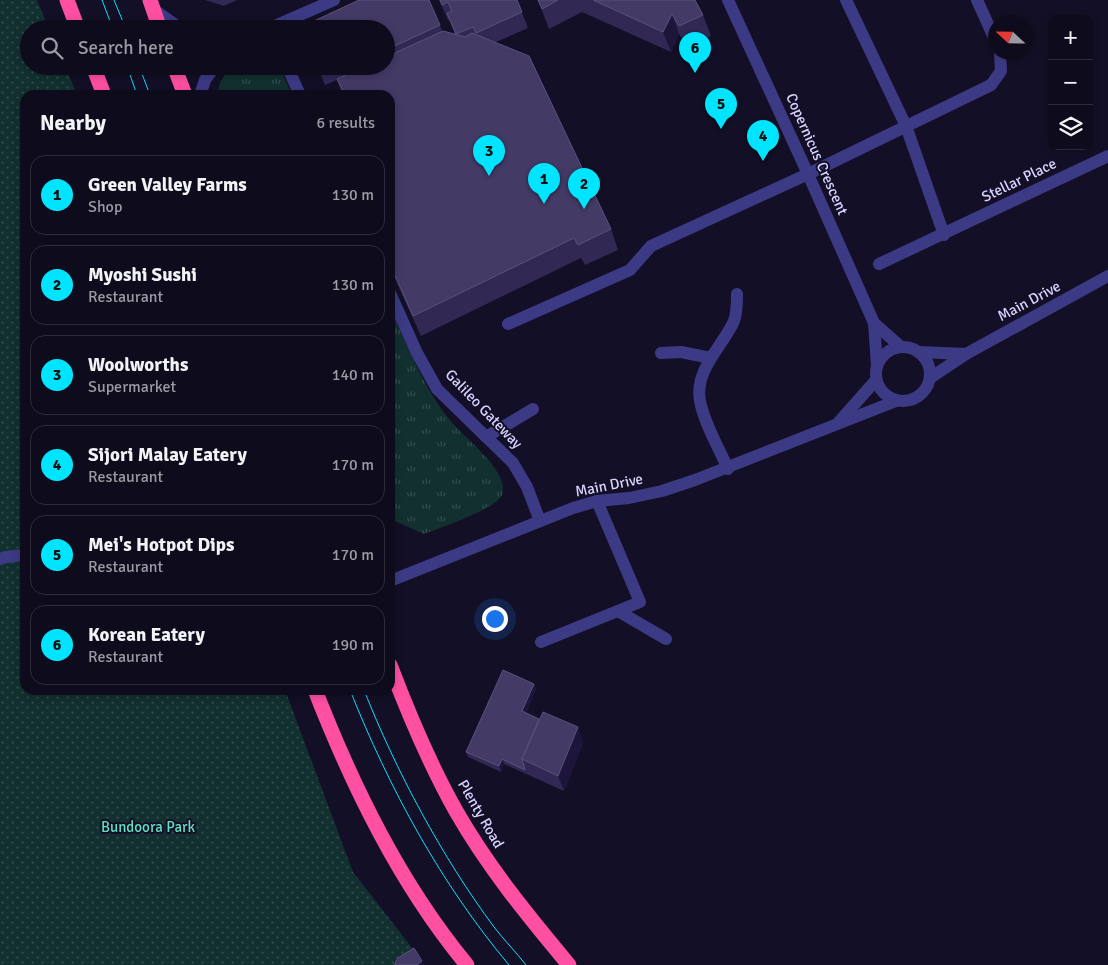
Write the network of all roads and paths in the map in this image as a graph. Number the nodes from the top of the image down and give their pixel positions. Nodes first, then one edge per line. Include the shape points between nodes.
1 (67, 0) edge
2 (728, 0) edge
3 (846, 0) edge
4 (978, 0) edge
5 (326, 1) edge
6 (152, 5) edge
7 (75, 20) edge
8 (157, 20) edge
9 (170, 20) edge
10 (287, 20) edge
11 (988, 23) edge
12 (1000, 60) edge
13 (96, 75) edge
14 (177, 75) edge
15 (209, 75) edge
16 (291, 75) edge
17 (102, 90) edge
18 (182, 90) edge
19 (202, 90) edge
20 (298, 90) edge
21 (906, 126) junction
22 (1108, 156) edge
23 (808, 174) junction
24 (944, 235) junction
25 (879, 264) dead end
26 (1108, 276) edge
27 (737, 294) dead end
28 (395, 304) edge
29 (874, 323) junction
30 (508, 324) dead end
31 (901, 347) junction
32 (918, 352) junction
33 (661, 353) dead end
34 (966, 354) junction
35 (711, 358) junction
36 (877, 366) junction
37 (930, 378) junction
38 (876, 380) junction
39 (896, 401) junction
40 (533, 409) dead end
41 (836, 424) junction
42 (486, 437) junction
43 (728, 468) junction
44 (597, 501) junction
45 (540, 521) junction
46 (20, 556) edge
47 (0, 559) edge
48 (395, 579) edge
49 (618, 611) junction
50 (666, 639) dead end
51 (541, 642) dead end
52 (395, 679) edge
53 (317, 695) edge
54 (467, 965) edge
55 (568, 965) edge

1 - 7 highway
2 - 23 street, Copernicus Crescent
3 - 21 street
4 - 11 street
5 - 10 street
6 - 8 highway
6 - 9 street
12 - 21 street via 1001,71 991,85
13 - 17 highway
14 - 18 highway
15 - 19 street
16 - 20 street
21 - 23 street
21 - 24 street
22 - 24 street, Stellar Place
23 - 29 street, Copernicus Crescent
23 - 30 street via 650,246 630,270
24 - 25 street, Stellar Place
26 - 34 street, Main Drive
27 - 35 street via 734,319
28 - 42 street, Galileo Gateway via 437,389
29 - 31 street, Copernicus Crescent
29 - 36 street, Copernicus Crescent
31 - 32 street
31 - 36 street via 886,353
32 - 34 street
32 - 37 street via 927,363
33 - 35 street via 681,352
34 - 37 street, Main Drive
35 - 43 street via 700,386 700,400
36 - 38 street
37 - 39 street via 915,399
38 - 39 street via 881,391
38 - 41 street, Main Drive
39 - 41 street, Main Drive
40 - 42 street
41 - 43 street, Main Drive
42 - 45 street, Galileo Gateway via 513,463 527,487
43 - 44 street, Main Drive via 662,491
44 - 45 street, Main Drive
44 - 49 street via 640,602
45 - 48 street, Main Drive
46 - 47 street
49 - 50 street
49 - 51 street
52 - 55 highway, Plenty Road via 456,811 518,904
53 - 54 highway via 337,745 387,846 419,900

